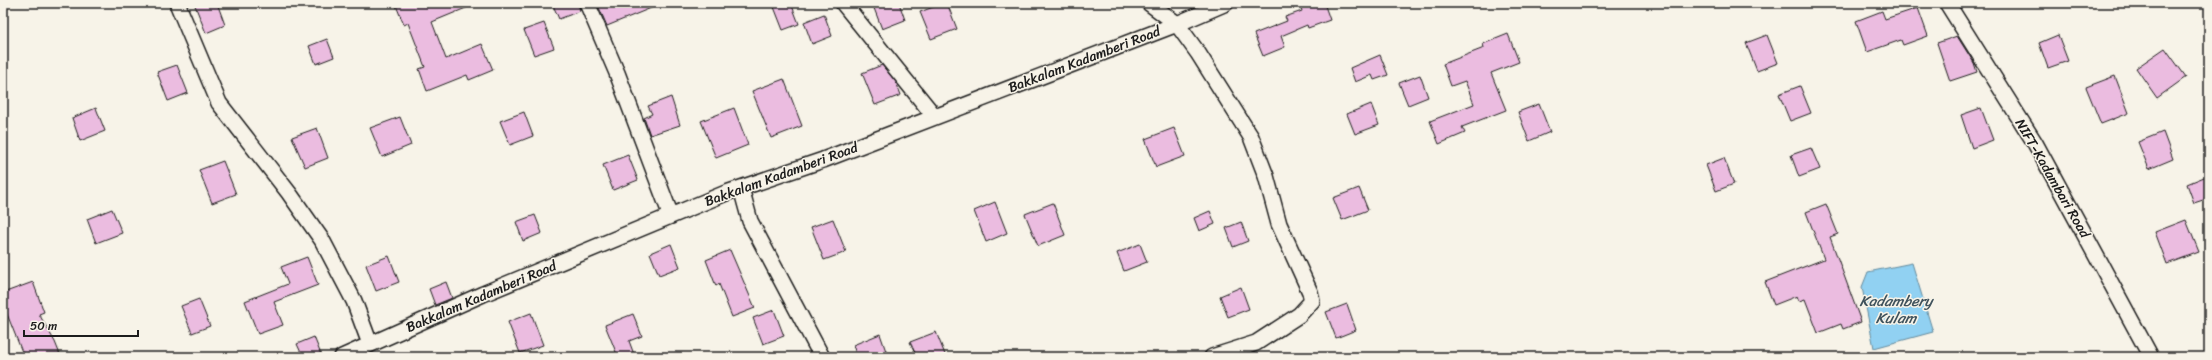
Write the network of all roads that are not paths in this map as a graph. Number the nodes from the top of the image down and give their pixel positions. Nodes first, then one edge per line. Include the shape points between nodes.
1 (177, 3) edge
2 (587, 3) edge
3 (843, 3) edge
4 (1149, 3) edge
5 (1226, 3) edge
6 (1947, 3) edge
7 (1177, 24) junction
8 (935, 117) junction
9 (741, 188) junction
10 (671, 216) junction
11 (370, 344) junction
12 (342, 357) edge
13 (822, 357) edge
14 (1212, 357) edge
15 (2151, 357) edge

1 - 11 street via 219,103 322,240 354,301
2 - 10 street via 617,73
3 - 8 street
4 - 7 street
5 - 7 street, Bakkalam Kadamberi Road
6 - 15 street, NIFT-Kadambari Road via 2035,144
7 - 8 street, Bakkalam Kadamberi Road via 1106,49
7 - 14 street via 1251,137 1266,176 1279,224 1312,301 1299,315 1256,343
8 - 9 street, Bakkalam Kadamberi Road
9 - 10 street, Bakkalam Kadamberi Road
9 - 13 street via 750,221
10 - 11 street, Bakkalam Kadamberi Road
11 - 12 street, Bakkalam Kadamberi Road

